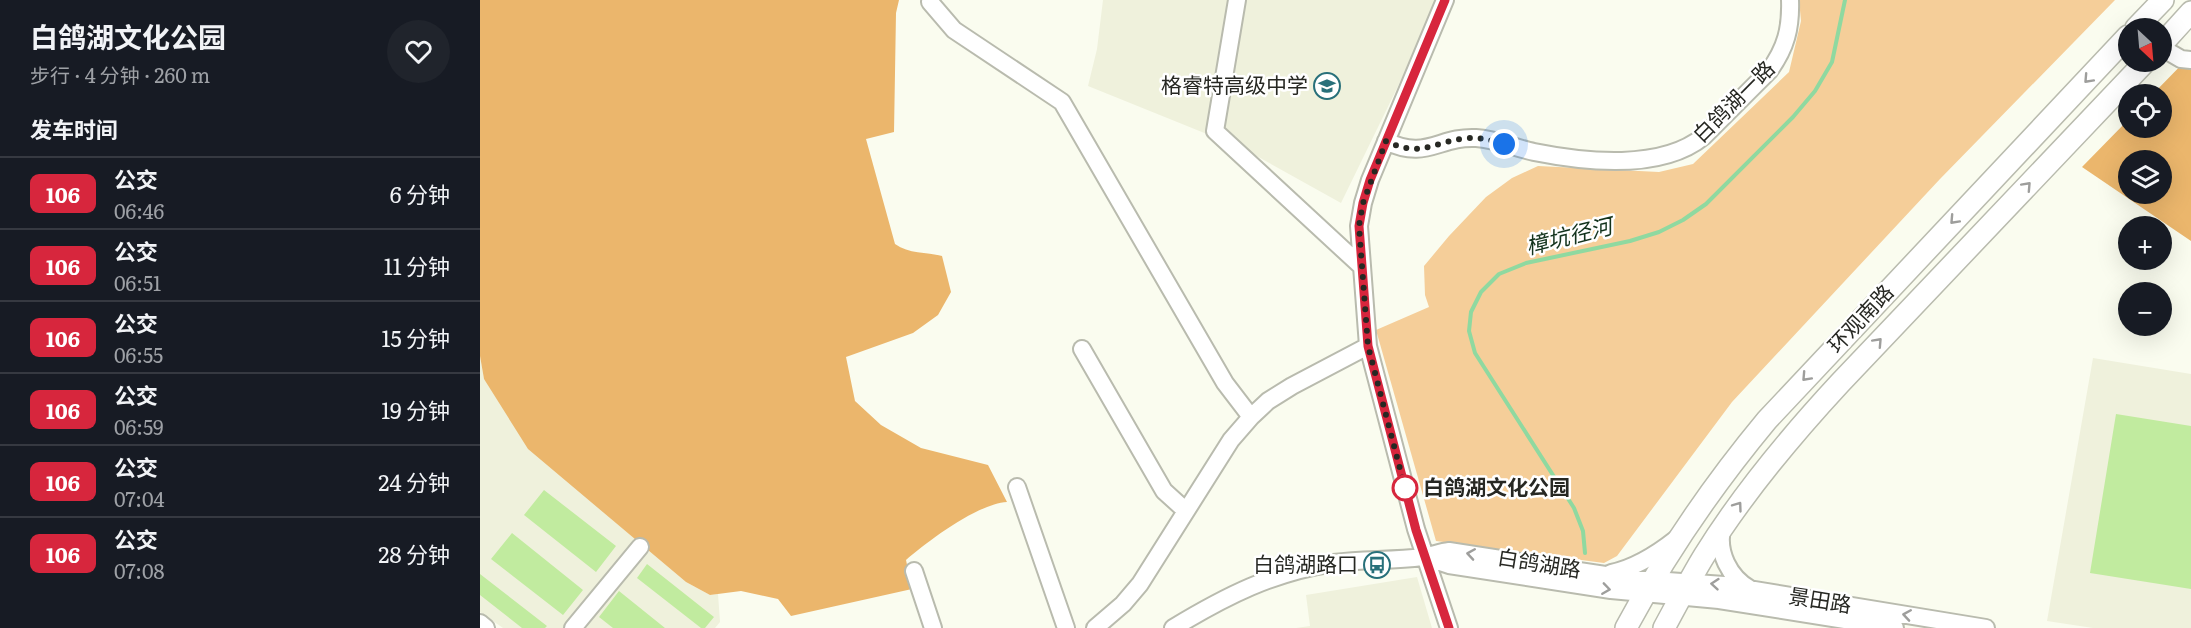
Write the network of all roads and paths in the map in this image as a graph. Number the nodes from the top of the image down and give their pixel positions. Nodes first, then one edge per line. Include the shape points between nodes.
1 (1237, 0) edge
2 (1445, 0) edge
3 (1790, 0) edge
4 (2163, 0) edge
5 (930, 2) dead end
6 (2191, 12) edge
7 (2146, 18) edge
8 (2172, 33) edge
9 (2118, 47) edge
10 (2172, 54) edge
11 (2191, 60) edge
12 (2136, 72) edge
13 (1386, 141) junction
14 (1361, 266) junction
15 (1368, 346) junction
16 (1082, 349) dead end
17 (1251, 417) junction
18 (1017, 487) dead end
19 (1186, 511) junction
20 (1722, 529) junction
21 (1679, 537) junction
22 (640, 547) dead end
23 (1425, 557) junction
24 (914, 571) dead end
25 (1599, 574) junction
26 (1649, 586) junction
27 (1685, 589) junction
28 (1751, 590) junction
29 (480, 623) edge
30 (486, 628) edge
31 (573, 628) edge
32 (933, 628) edge
33 (1066, 628) edge
34 (1095, 628) edge
35 (1173, 628) edge
36 (1449, 628) edge
37 (1626, 628) edge
38 (1664, 628) edge
39 (1895, 628) edge
40 (1986, 628) edge

1 - 14 street via 1215,131
2 - 13 street
3 - 13 street, 白鸽湖一路 via 1789,34 1777,60 1704,136 1682,150 1622,161 1554,155 1475,138 1411,150
4 - 7 main road
5 - 17 street via 954,30 1062,102 1225,383
6 - 8 main road
9 -> 21 main road, 环观南路 via 1789,395 1725,471
10 - 11 street
20 -> 12 main road, 环观南路 via 1813,412
13 - 14 street via 1363,203 1359,226
14 - 15 street
15 - 17 street via 1292,386
15 - 23 street
16 - 19 street via 1164,491
17 - 19 street via 1231,440
18 - 33 street
19 - 34 street via 1140,584
20 - 27 main road, 环观南路
20 - 28 street via 1723,556 1733,574
21 - 25 street via 1636,564
21 - 26 main road, 环观南路
22 - 31 street
25 -> 23 street, 白鸽湖路 via 1449,551
23 -> 26 street, 白鸽湖路 via 1449,565 1611,590
23 - 35 street, 白鸽湖路 via 1336,563 1275,577 1221,600
23 - 36 street
24 - 32 street
25 - 26 street, 白鸽湖路
26 - 27 street, 景田路
26 - 37 main road, 环观南路
28 -> 27 street, 景田路
27 - 38 main road, 环观南路
27 - 39 street, 景田路 via 1719,600
40 -> 28 street, 景田路
29 - 30 street

